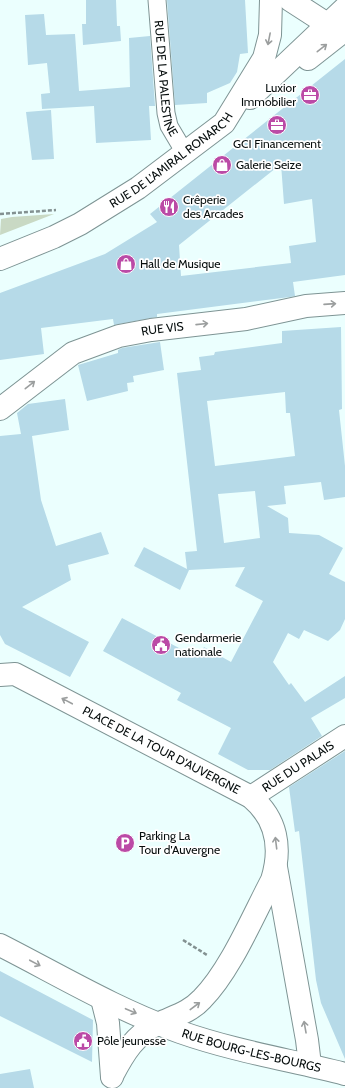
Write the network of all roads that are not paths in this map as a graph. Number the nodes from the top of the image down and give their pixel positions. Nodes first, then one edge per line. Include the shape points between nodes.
1 (157, 0) edge
2 (272, 0) edge
3 (290, 0) edge
4 (345, 8) edge
5 (337, 29) edge
6 (224, 123) junction
7 (185, 153) junction
8 (0, 259) edge
9 (345, 303) edge
10 (0, 409) edge
11 (0, 658) edge
12 (8, 674) edge
13 (345, 736) edge
14 (251, 797) junction
15 (276, 867) junction
16 (0, 945) edge
17 (102, 999) junction
18 (160, 1023) junction
19 (310, 1065) junction
20 (345, 1074) edge
21 (112, 1082) edge

1 - 7 street, RUE DE LA PALESTINE via 166,114 169,126
2 -> 6 street, RUE DE L'AMIRAL RONARC'H via 270,35 264,58
3 - 5 street
4 - 5 street
5 - 6 street
6 - 7 street, RUE DE L'AMIRAL RONARC'H
7 - 8 street, RUE DE L'AMIRAL RONARC'H via 138,188 80,224
10 -> 9 street, RUE VIS via 73,353 119,336 246,319 306,306
11 - 12 street, PLACE DE LA TOUR D'AUVERGNE
14 -> 12 street, PLACE DE LA TOUR D'AUVERGNE
13 - 14 street, RUE DU PALAIS
15 -> 14 street, PLACE DE LA TOUR D'AUVERGNE via 277,848 273,826 265,810
18 -> 15 street, PLACE DE LA TOUR D'AUVERGNE via 177,1017 196,1005 212,989 272,880
19 -> 15 street, PLACE DE LA TOUR D'AUVERGNE
16 -> 17 street
17 -> 18 street
17 - 21 street via 108,1023
18 - 19 street, RUE BOURG-LES-BOURGS via 237,1050
18 - 21 street, PLACE DE LA TOUR D'AUVERGNE via 138,1036 130,1045
19 - 20 street, RUE BOURG-LES-BOURGS

